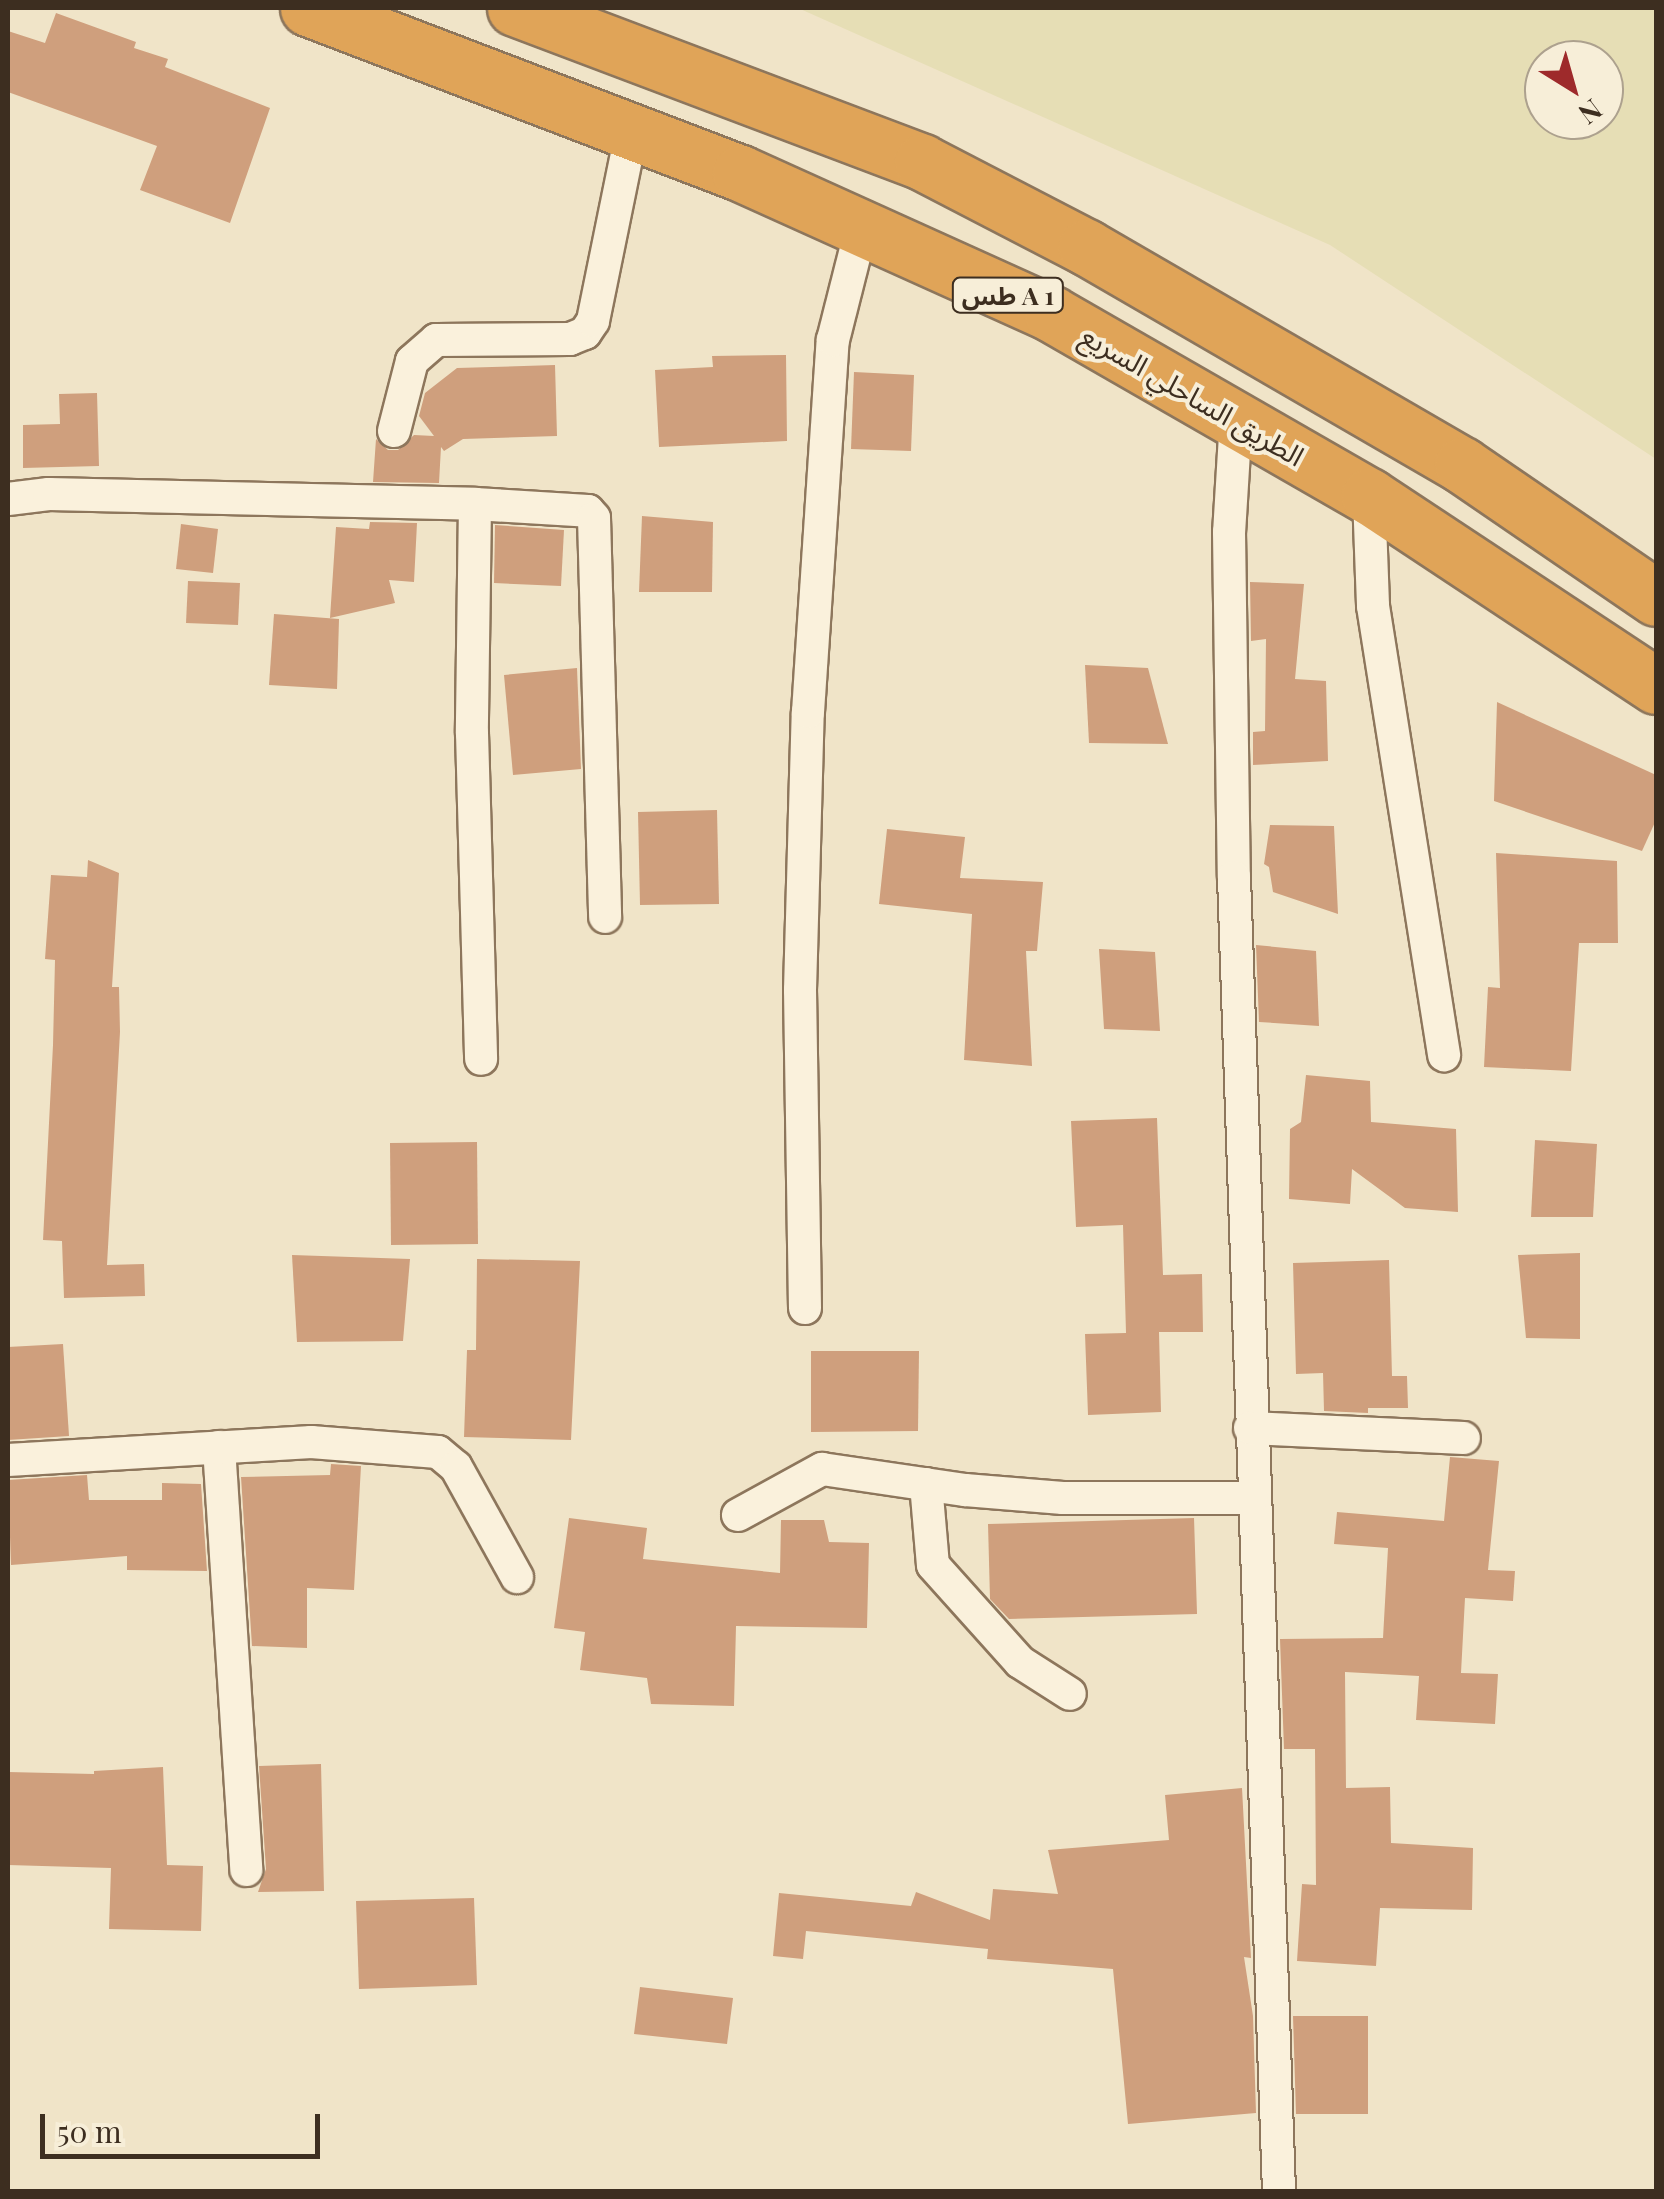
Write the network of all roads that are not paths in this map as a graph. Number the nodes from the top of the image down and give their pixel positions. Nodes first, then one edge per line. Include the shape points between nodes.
1 (308, 8) edge
2 (515, 8) edge
3 (632, 130) junction
4 (861, 229) junction
5 (1236, 419) junction
6 (394, 431) dead end
7 (1369, 496) junction
8 (8, 499) edge
9 (474, 504) junction
10 (1656, 598) edge
11 (1656, 686) edge
12 (605, 916) dead end
13 (1444, 1055) dead end
14 (481, 1060) dead end
15 (804, 1308) dead end
16 (1250, 1428) junction
17 (1464, 1438) dead end
18 (219, 1447) junction
19 (8, 1460) edge
20 (926, 1484) junction
21 (1252, 1498) junction
22 (738, 1515) dead end
23 (517, 1577) dead end
24 (1070, 1694) dead end
25 (246, 1870) dead end
26 (1279, 2192) edge

1 - 3 highway, الطريق الساحلي السريع / طس A 1
2 - 10 highway, طس A 1 via 955,179 1086,247 1462,465
3 - 4 highway, الطريق الساحلي السريع / طس A 1
3 - 6 street via 593,321 585,332 570,338 436,340 412,361
4 - 5 highway, الطريق الساحلي السريع / طس A 1 via 1052,314
4 - 15 street via 833,340 808,712 800,990
5 - 7 highway, الطريق الساحلي السريع / طس A 1
5 - 16 street via 1229,532 1231,704
7 - 11 highway, الطريق الساحلي السريع / طس A 1
7 - 13 street via 1372,606
8 - 9 street via 49,494
9 - 12 street via 581,508 594,518
9 - 14 street
16 - 17 street
16 - 21 street
18 - 19 street
18 - 23 street via 311,1442 438,1452 456,1467
18 - 25 street
20 - 21 street via 1063,1498
20 - 22 street via 822,1469
20 - 24 street via 934,1565 1020,1662
21 - 26 street

